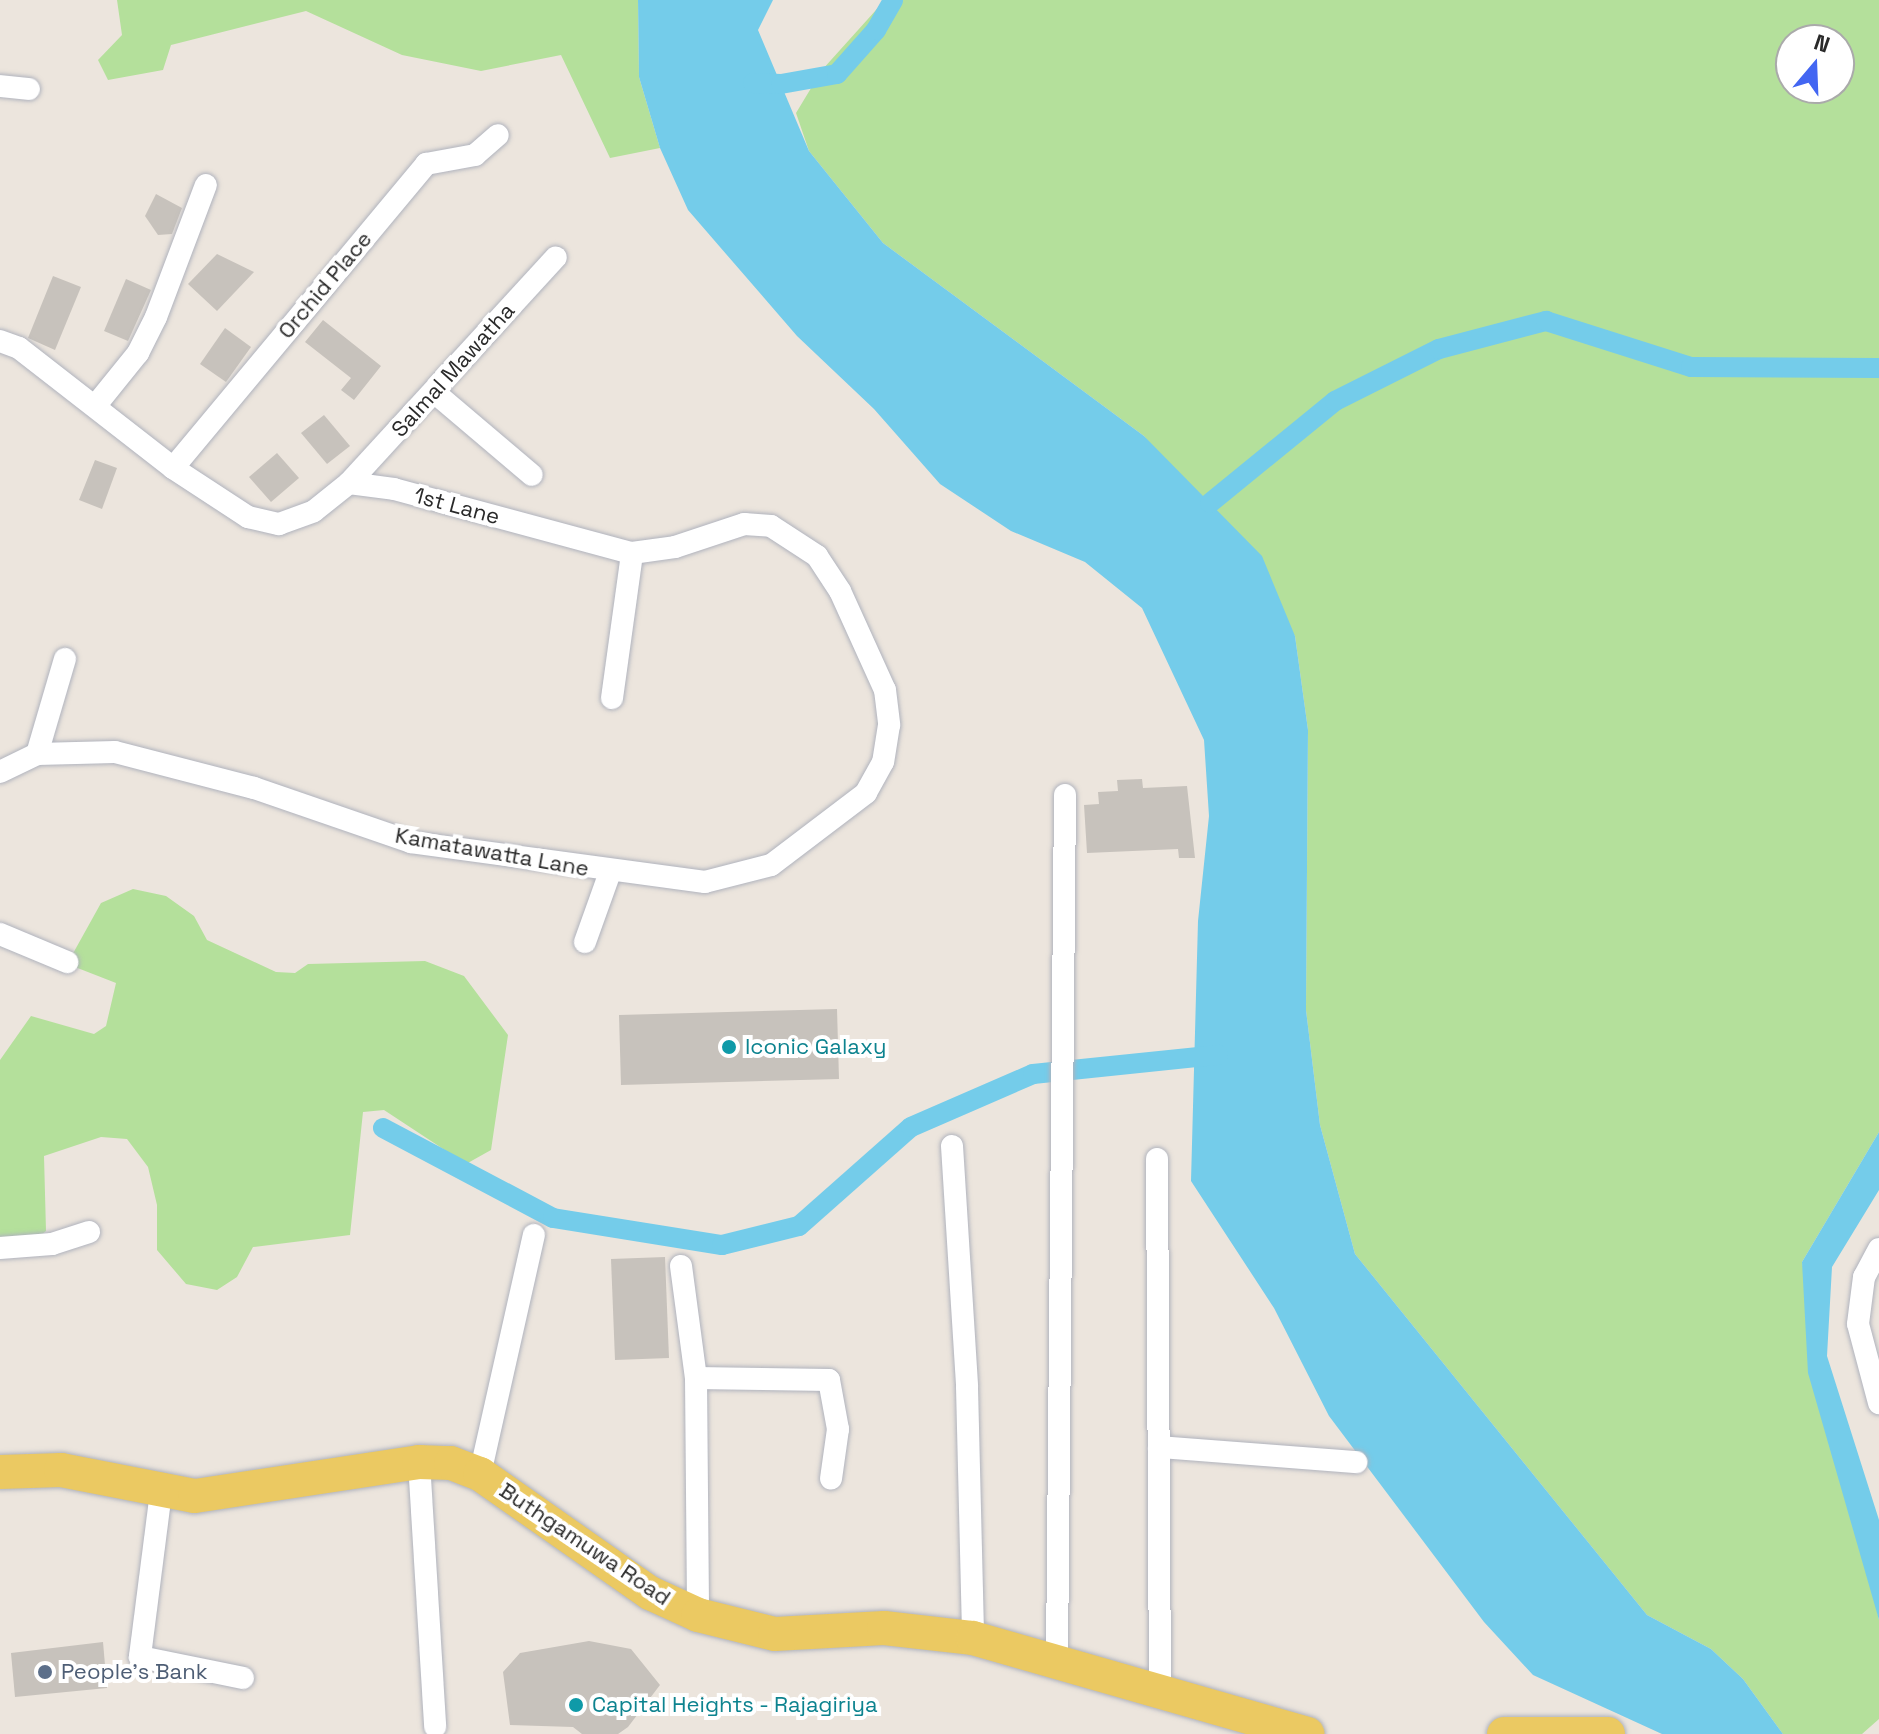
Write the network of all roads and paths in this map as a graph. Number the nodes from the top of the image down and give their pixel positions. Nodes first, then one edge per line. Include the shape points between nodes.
1 (0, 86) edge
2 (29, 89) dead end
3 (498, 135) dead end
4 (206, 185) dead end
5 (556, 257) dead end
6 (0, 341) edge
7 (434, 392) junction
8 (96, 405) junction
9 (173, 468) junction
10 (532, 475) dead end
11 (349, 483) junction
12 (632, 553) junction
13 (65, 659) dead end
14 (885, 690) joint
15 (612, 698) dead end
16 (37, 754) junction
17 (0, 772) edge
18 (1065, 795) dead end
19 (610, 872) junction
20 (0, 934) edge
21 (585, 942) dead end
22 (67, 962) dead end
23 (952, 1146) dead end
24 (1157, 1159) dead end
25 (89, 1232) dead end
26 (534, 1235) dead end
27 (0, 1248) edge
28 (1879, 1249) edge
29 (681, 1266) dead end
30 (696, 1378) junction
31 (1879, 1403) edge
32 (1159, 1447) junction
33 (419, 1462) junction
34 (1356, 1462) dead end
35 (0, 1472) edge
36 (480, 1474) junction
37 (831, 1479) dead end
38 (161, 1492) junction
39 (698, 1615) junction
40 (973, 1638) junction
41 (1057, 1659) junction
42 (243, 1678) dead end
43 (1160, 1689) junction
44 (435, 1727) dead end
45 (1307, 1734) edge
46 (1504, 1734) edge
47 (1608, 1734) edge

1 - 2 street
3 - 9 street, Orchid Place via 475,155 426,164
4 - 8 street via 156,317 138,353
5 - 7 street, Salmal Mawatha
6 - 8 street via 19,348
7 - 10 street
7 - 11 street, Salmal Mawatha
8 - 9 street
9 - 11 street via 248,517 279,524 314,511
11 - 12 street, 1st Lane via 394,489
12 - 14 street, 1st Lane via 675,547 744,524 771,526 817,556 840,591
12 - 15 street
13 - 16 street
14 - 19 street, Kamatawatta Lane via 889,725 883,762 866,793 771,865 705,882
16 - 17 street, Kamatawatta Lane
16 - 19 street, Kamatawatta Lane via 115,752 254,788 411,842
18 - 41 street
19 - 21 street
20 - 22 street
23 - 40 street via 967,1387
24 - 32 street
25 - 27 street via 52,1244
26 - 36 street
28 - 31 street via 1864,1277 1858,1324
29 - 30 street
30 - 37 street via 829,1380 838,1429
30 - 39 street
32 - 34 street
32 - 43 street
33 - 36 main road, Buthgamuwa Road via 451,1463
33 - 38 main road, Buthgamuwa Road via 268,1488 195,1496
33 - 44 street
35 - 38 main road, Buthgamuwa Road via 61,1470
36 - 39 main road, Buthgamuwa Road via 650,1593
38 - 42 street via 140,1657
39 - 40 main road, Buthgamuwa Road via 775,1634 884,1628
40 - 41 main road, Buthgamuwa Road
41 - 43 main road, Buthgamuwa Road
43 - 45 main road, Buthgamuwa Road
46 - 47 main road

